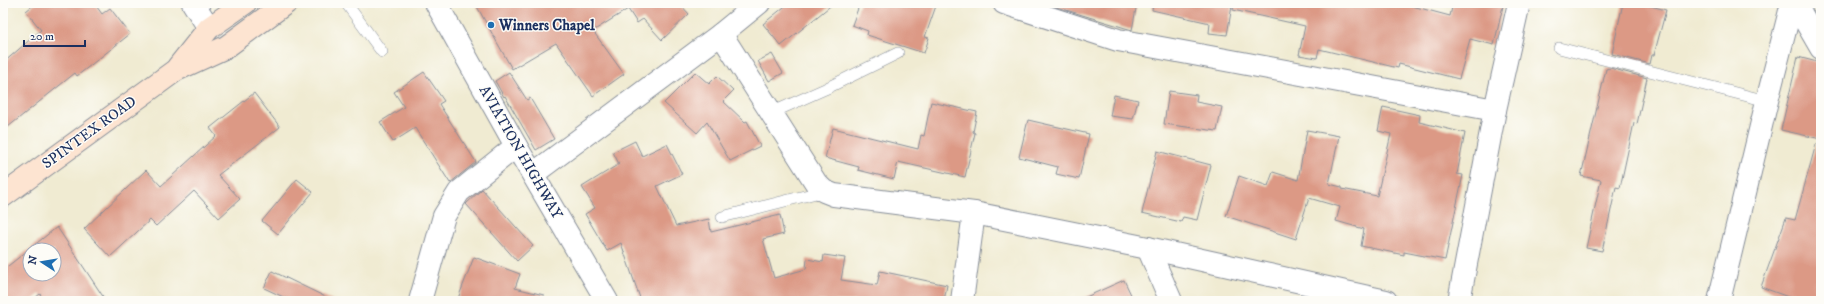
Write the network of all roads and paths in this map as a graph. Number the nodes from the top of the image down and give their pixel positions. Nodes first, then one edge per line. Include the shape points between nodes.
1 (193, 3) edge
2 (245, 3) edge
3 (286, 3) edge
4 (346, 3) edge
5 (436, 3) edge
6 (759, 3) edge
7 (1004, 3) edge
8 (1519, 3) edge
9 (1792, 3) edge
10 (1795, 3) edge
11 (209, 28) junction
12 (721, 34) junction
13 (1559, 48) dead end
14 (1821, 48) edge
15 (382, 52) dead end
16 (898, 53) dead end
17 (176, 70) junction
18 (1767, 101) junction
19 (1495, 110) junction
20 (771, 113) junction
21 (516, 146) junction
22 (533, 174) junction
23 (824, 191) junction
24 (3, 196) edge
25 (974, 213) junction
26 (722, 217) dead end
27 (1148, 248) junction
28 (420, 301) edge
29 (607, 301) edge
30 (962, 301) edge
31 (1172, 301) edge
32 (1386, 301) edge
33 (1459, 301) edge
34 (1719, 301) edge

1 - 11 street
2 - 11 main road, SPINTEX ROAD
3 - 17 main road, SPINTEX ROAD via 226,47
4 - 15 lane
5 - 21 street, AVIATION HIGHWAY
6 - 12 street
7 - 19 street via 1118,40
8 - 19 street
9 - 18 street
10 - 14 street
11 - 17 main road, SPINTEX ROAD
12 - 20 street
12 - 22 street
13 - 18 lane
16 - 20 lane
17 - 24 main road, SPINTEX ROAD
18 - 34 street
19 - 33 street
20 - 23 street via 816,183
21 - 22 street, AVIATION HIGHWAY
21 - 28 street via 459,192 444,216
22 - 29 street, AVIATION HIGHWAY
23 - 25 street via 834,195
23 - 26 lane
25 - 27 street
25 - 30 street
27 - 31 street
27 - 32 street

